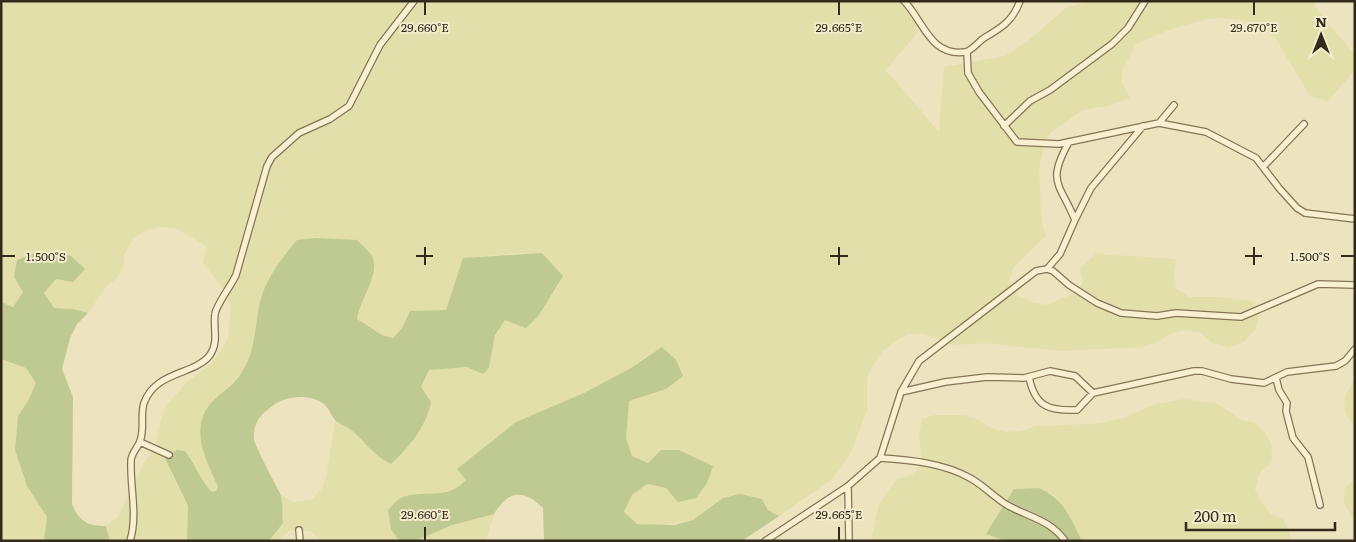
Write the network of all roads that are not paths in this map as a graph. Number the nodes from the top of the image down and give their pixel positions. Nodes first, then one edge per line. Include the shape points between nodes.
1 (414, 1) edge
2 (904, 1) edge
3 (1020, 1) edge
4 (1145, 1) edge
5 (966, 52) junction
6 (1174, 105) dead end
7 (1159, 123) junction
8 (1304, 124) dead end
9 (1004, 126) junction
10 (1143, 126) junction
11 (1069, 142) junction
12 (1264, 166) junction
13 (1355, 219) edge
14 (1074, 220) junction
15 (1048, 269) junction
16 (1355, 285) edge
17 (1355, 349) edge
18 (1029, 376) junction
19 (1276, 378) junction
20 (901, 392) junction
21 (1094, 394) junction
22 (140, 442) junction
23 (170, 455) dead end
24 (880, 458) junction
25 (848, 486) junction
26 (1320, 505) dead end
27 (299, 530) dead end
28 (130, 541) edge
29 (300, 541) edge
30 (765, 541) edge
31 (849, 541) edge
32 (1066, 541) edge

1 - 22 street via 380,45 349,106 299,133 272,157 264,172 236,275 214,314 214,345 204,360 174,374 153,390 144,403
2 - 5 street via 935,44 946,50
3 - 5 street via 1006,26
4 - 9 street via 1128,28 1112,44 1030,102
5 - 9 street via 968,73
6 - 7 street
7 - 10 street
7 - 12 street via 1206,132 1256,158
8 - 12 street
9 - 11 street via 1017,142
10 - 11 street
10 - 14 street via 1092,188
11 - 14 street via 1060,158 1055,178
12 - 13 street via 1279,188 1305,213
14 - 15 street via 1060,254
15 - 16 street via 1097,304 1121,313 1150,316 1176,312 1241,317 1318,284
15 - 20 street via 1036,271 918,361
17 - 19 street via 1336,366 1287,372
18 - 20 street via 945,382
18 - 21 street via 1062,372 1075,376
18 - 21 street via 1035,397 1056,410 1077,410
19 - 21 street via 1256,383 1194,371
19 - 26 street via 1286,402 1293,438 1308,457
20 - 24 street
22 - 23 street
22 - 28 street via 131,460 134,520
24 - 25 street
24 - 32 street via 916,461 954,470 1009,506 1052,526
25 - 30 street
25 - 31 street
27 - 29 street

